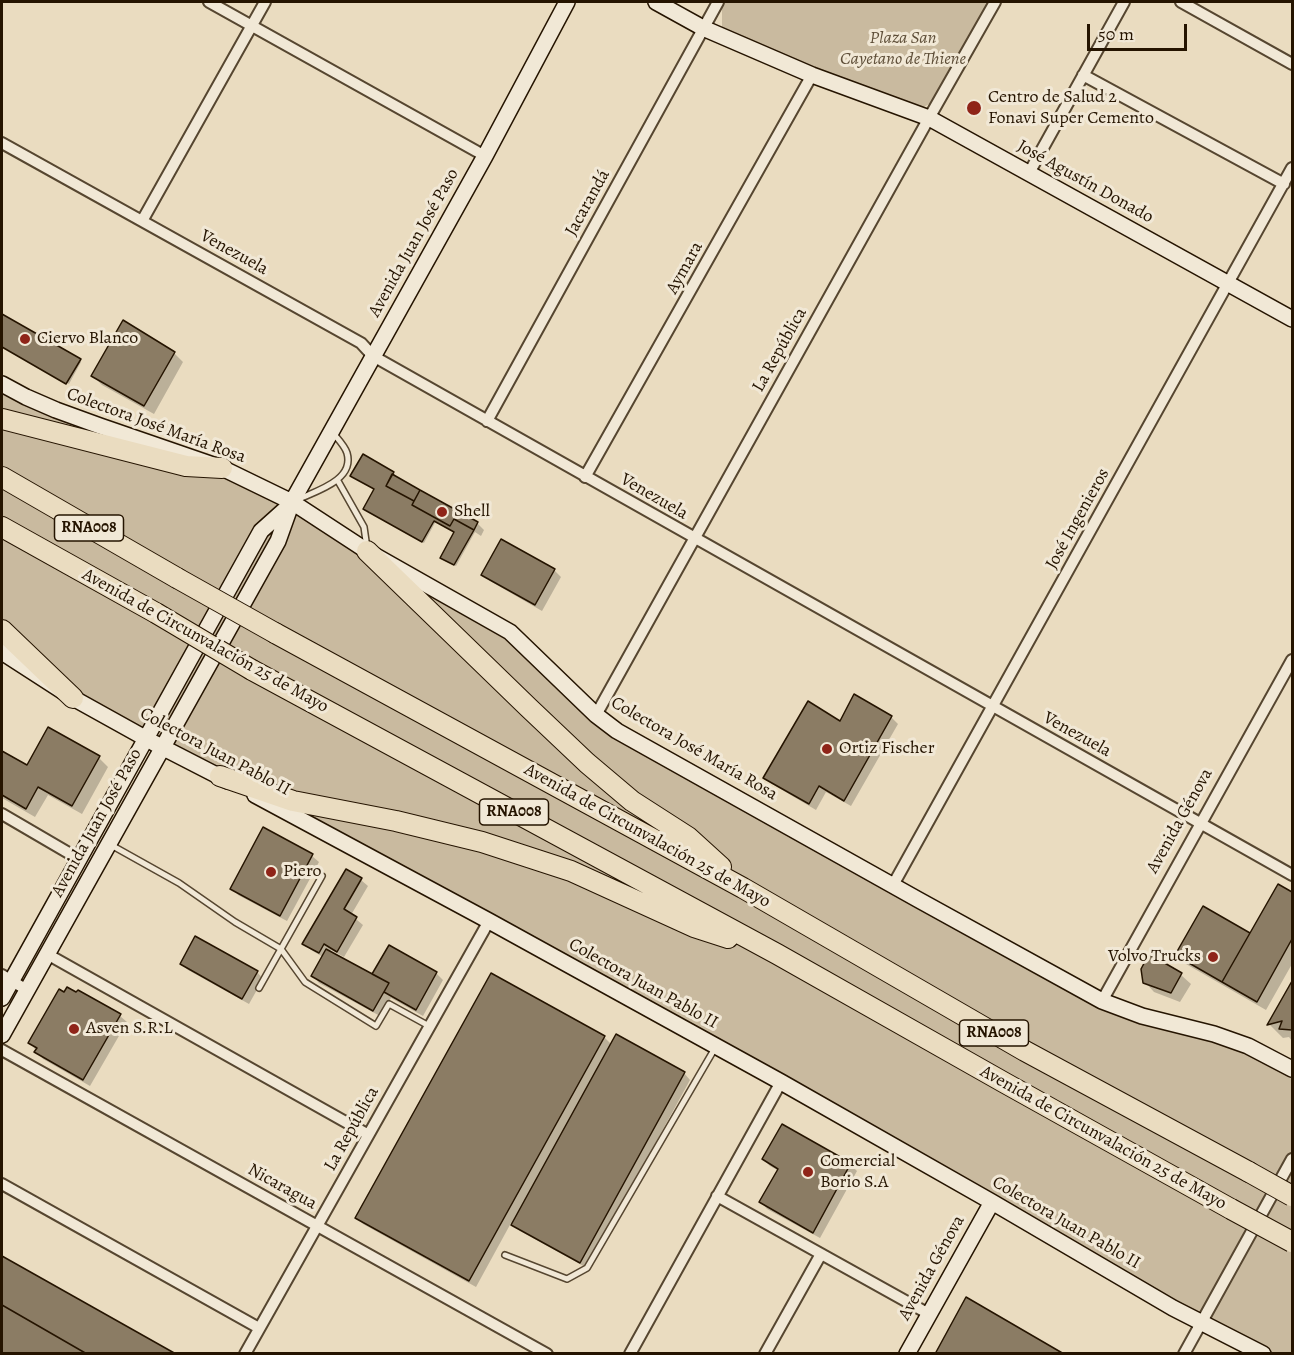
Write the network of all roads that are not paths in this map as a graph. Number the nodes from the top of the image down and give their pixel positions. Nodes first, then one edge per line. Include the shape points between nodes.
1 (209, 2) edge
2 (265, 2) edge
3 (567, 2) edge
4 (656, 2) edge
5 (718, 2) edge
6 (995, 2) edge
7 (1124, 2) edge
8 (1181, 2) edge
9 (251, 25) junction
10 (703, 28) junction
11 (1293, 64) edge
12 (813, 75) junction
13 (1083, 75) junction
14 (929, 118) junction
15 (2, 143) edge
16 (485, 156) junction
17 (1293, 168) edge
18 (1029, 173) junction
19 (1284, 184) junction
20 (142, 221) junction
21 (1228, 284) junction
22 (1293, 319) edge
23 (373, 356) junction
24 (2, 384) edge
25 (2, 419) edge
26 (487, 421) junction
27 (332, 431) junction
28 (222, 468) junction
29 (2, 477) edge
30 (585, 477) junction
31 (338, 482) junction
32 (292, 502) junction
33 (2, 526) edge
34 (694, 538) junction
35 (367, 551) junction
36 (2, 630) edge
37 (2, 652) edge
38 (1293, 660) edge
39 (73, 698) junction
40 (993, 706) junction
41 (596, 715) junction
42 (146, 738) junction
43 (162, 747) junction
44 (220, 776) junction
45 (2, 814) edge
46 (1201, 824) junction
47 (108, 844) junction
48 (79, 859) junction
49 (1293, 875) edge
50 (322, 876) dead end
51 (893, 885) junction
52 (742, 888) junction
53 (489, 921) junction
54 (281, 949) junction
55 (47, 954) junction
56 (777, 954) junction
57 (6, 978) edge
58 (260, 988) dead end
59 (27, 990) junction
60 (2, 998) edge
61 (1102, 1001) junction
62 (429, 1026) junction
63 (2, 1035) edge
64 (716, 1046) junction
65 (2, 1050) edge
66 (1293, 1069) edge
67 (780, 1082) junction
68 (368, 1134) junction
69 (1293, 1159) edge
70 (2, 1184) edge
71 (717, 1196) junction
72 (1293, 1196) edge
73 (992, 1202) junction
74 (316, 1225) junction
75 (1293, 1242) edge
76 (821, 1254) junction
77 (505, 1255) dead end
78 (929, 1314) junction
79 (1201, 1322) junction
80 (259, 1328) junction
81 (245, 1353) edge
82 (547, 1353) edge
83 (630, 1353) edge
84 (765, 1353) edge
85 (907, 1353) edge
86 (1184, 1353) edge
87 (1263, 1353) edge

1 - 9 street
2 - 9 street
3 - 16 main road, Avenida Juan José Paso
4 - 10 main road, José Agustín Donado
5 - 10 street, Jacarandá
6 - 14 street, La República
7 - 13 street
8 - 11 street
9 - 16 street
9 - 20 street
10 - 12 main road, José Agustín Donado
10 - 26 street, Jacarandá
12 - 14 main road, José Agustín Donado
12 - 30 street, Aymara
13 - 18 street
13 - 19 street
14 - 18 main road, José Agustín Donado
14 - 34 street, La República
15 - 20 street, Venezuela
16 - 23 main road, Avenida Juan José Paso
17 - 19 street, José Ingenieros
18 - 21 main road, José Agustín Donado
19 - 21 street, José Ingenieros
20 - 23 street, Venezuela via 361,343
21 - 22 main road, José Agustín Donado
21 - 40 street, José Ingenieros
23 - 26 street, Venezuela
23 - 27 main road, Avenida Juan José Paso
24 - 28 main road, Colectora José María Rosa via 56,410
25 - 28 highway via 186,466
26 - 30 street, Venezuela
27 - 31 lane via 347,453 347,466
27 - 32 main road, Avenida Juan José Paso
28 - 32 main road, Colectora José María Rosa
29 - 52 highway, Avenida de Circunvalación 25 de Mayo / RNA008, bridge via 275,633
30 - 34 street, Venezuela
31 - 32 lane
31 - 35 lane via 364,527
32 - 35 main road, Colectora José María Rosa
32 - 42 main road, Avenida Juan José Paso via 261,531
32 - 43 main road, Avenida Juan José Paso via 278,541
33 - 56 highway, Avenida de Circunvalación 25 de Mayo / RNA008, bridge via 252,670
34 - 40 street, Venezuela
34 - 41 street, La República
35 - 41 main road, Colectora José María Rosa via 510,632
35 - 52 highway via 587,763 632,801 688,837
36 - 39 highway
37 - 39 main road, Colectora Juan Pablo II
38 - 46 street, Avenida Génova
39 - 42 main road, Colectora Juan Pablo II
40 - 46 street, Venezuela
40 - 51 street, José Ingenieros
41 - 51 main road, Colectora José María Rosa
42 - 43 main road, Colectora Juan Pablo II
42 - 48 main road, Avenida Juan José Paso
43 - 44 main road, Colectora Juan Pablo II
43 - 47 main road, Avenida Juan José Paso
44 - 53 main road, Colectora Juan Pablo II
44 - 56 highway via 293,801 482,842 571,871 694,927
45 - 48 street
46 - 49 street, Venezuela
46 - 61 street, Avenida Génova
47 - 54 lane via 180,883
47 - 55 main road, Avenida Juan José Paso
48 - 57 main road, Avenida Juan José Paso
50 - 54 lane
51 - 61 main road, Colectora José María Rosa
52 - 72 highway, Avenida de Circunvalación 25 de Mayo / RNA008, bridge via 1025,1051
53 - 62 street, La República
53 - 64 main road, Colectora Juan Pablo II
54 - 58 lane
54 - 62 lane via 305,982 376,1026 388,1004
55 - 59 main road, Avenida Juan José Paso
55 - 68 street
56 - 75 highway, Avenida de Circunvalación 25 de Mayo / RNA008, bridge
57 - 59 street
57 - 60 main road, Avenida Juan José Paso
59 - 63 main road, Avenida Juan José Paso
61 - 66 main road, Colectora José María Rosa via 1248,1046
62 - 68 street, La República
64 - 67 main road, Colectora Juan Pablo II
64 - 77 lane via 586,1268 567,1279
65 - 74 street, Nicaragua
67 - 71 street
67 - 73 main road, Colectora Juan Pablo II
68 - 74 street, La República
69 - 79 street
70 - 80 street
71 - 76 street
71 - 83 street
73 - 78 main road, Avenida Génova
73 - 79 main road, Colectora Juan Pablo II
74 - 80 street, La República
74 - 82 street, Nicaragua
76 - 78 street
76 - 84 street
78 - 85 main road, Avenida Génova
79 - 86 street
79 - 87 main road, Colectora Juan Pablo II
80 - 81 street, La República

